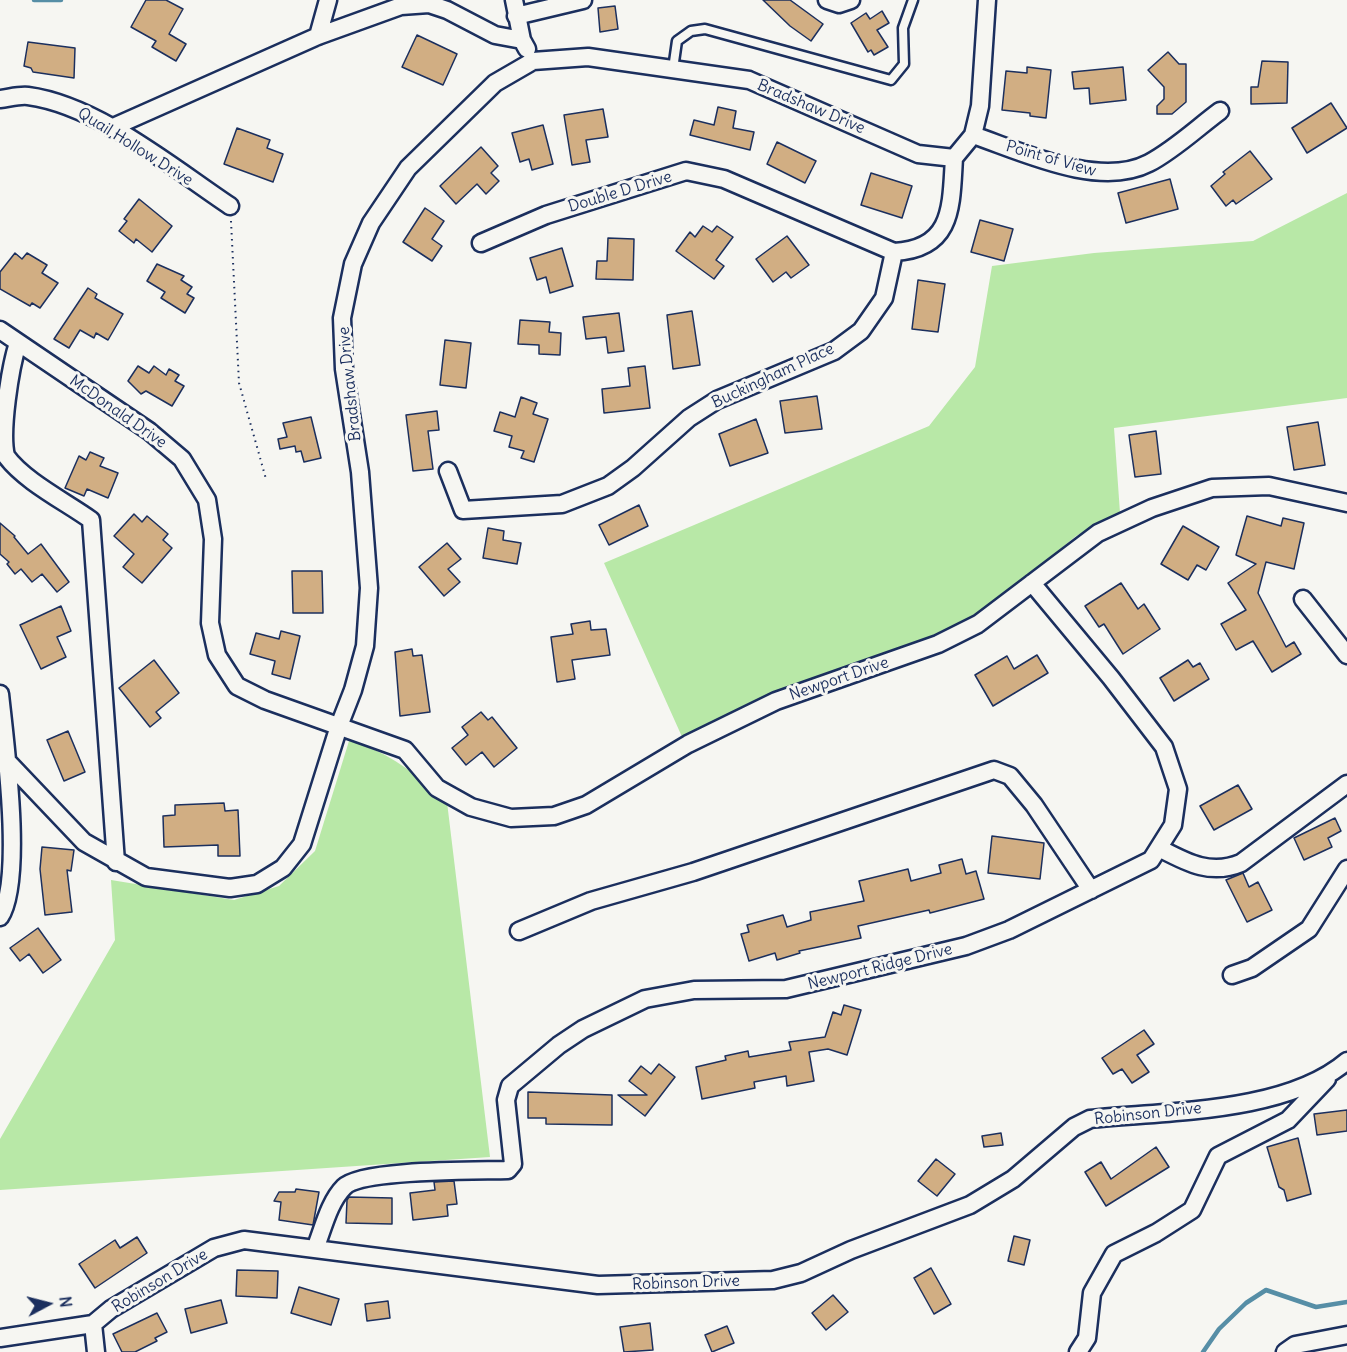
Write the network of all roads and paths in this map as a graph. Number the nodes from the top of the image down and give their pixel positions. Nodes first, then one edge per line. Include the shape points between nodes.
1 (328, 0) edge
2 (583, 0) edge
3 (827, 0) edge
4 (851, 0) edge
5 (913, 0) edge
6 (987, 0) edge
7 (515, 8) edge
8 (318, 36) junction
9 (522, 40) junction
10 (533, 61) junction
11 (672, 69) junction
12 (0, 99) edge
13 (1220, 111) dead end
14 (111, 128) junction
15 (973, 135) junction
16 (954, 158) junction
17 (230, 206) joint
18 (481, 243) dead end
19 (894, 252) junction
20 (0, 330) edge
21 (18, 343) junction
22 (448, 471) dead end
23 (266, 479) dead end
24 (1347, 503) edge
25 (1032, 583) junction
26 (1303, 598) dead end
27 (1347, 656) edge
28 (0, 694) edge
29 (339, 726) junction
30 (3, 761) edge
31 (1347, 784) edge
32 (1159, 848) junction
33 (116, 862) junction
34 (1347, 869) edge
35 (1091, 890) junction
36 (0, 917) edge
37 (519, 931) dead end
38 (1232, 975) dead end
39 (1347, 1061) edge
40 (1330, 1076) junction
41 (315, 1249) junction
42 (93, 1324) junction
43 (1347, 1335) edge
44 (0, 1338) edge
45 (1085, 1347) edge
46 (96, 1352) edge
47 (1285, 1352) edge

1 - 8 street
2 - 7 street
3 - 4 street via 839,4
5 - 11 lane via 903,28 904,64 891,81 705,29 691,31 677,41
6 - 15 street via 980,106
7 - 9 street
8 - 9 street via 401,6 429,4 495,35
8 - 14 street
9 - 10 street
10 - 11 street, Bradshaw Drive via 588,57
10 - 29 street, Bradshaw Drive via 495,83 408,168 371,223 353,264 342,318 344,369 360,472 369,588 365,646
11 - 16 street, Bradshaw Drive via 748,80 918,154
12 - 14 street, Quail Hollow Drive via 26,96 70,106
13 - 15 street, Point of View via 1149,163 1114,174 1089,172
14 - 17 street, Quail Hollow Drive
15 - 16 street
16 - 19 street via 951,209 938,235 916,250
17 - 23 path via 239,383
18 - 19 street, Double D Drive via 546,214 686,171 724,179
19 - 22 street, Buckingham Place via 884,298 861,331 834,351 717,400 689,418 608,486 562,504 463,510
20 - 21 street, McDonald Drive
21 - 29 street, McDonald Drive via 149,431 182,459 207,500 213,539 210,623 217,655 237,686
21 - 33 street via 5,383 0,433 4,454 20,470 91,520
24 - 25 street, Newport Drive via 1269,486 1212,488 1152,508 1098,533
25 - 29 street, Newport Drive via 978,624 938,645 776,701 688,744 586,805 554,816 511,818 471,807 437,788 405,750
25 - 32 street, Newport Ridge Drive via 1164,747 1178,789 1173,825
26 - 27 street
28 - 30 street
29 - 33 street, Bradshaw Drive via 302,844 283,868 257,884 230,888 146,877
30 - 33 street, Bradshaw Drive via 84,842
30 - 36 street via 13,874
31 - 32 street via 1226,870 1196,867
32 - 35 street, Newport Ridge Drive via 1151,860
34 - 38 street via 1309,929 1252,968
35 - 37 street via 1028,798 1010,776 994,770 693,872 591,901
35 - 41 street, Newport Ridge Drive via 966,946 786,989 694,990 645,999 583,1029 510,1086 506,1100 513,1164 508,1170 368,1176 346,1185 335,1198
39 - 40 street, Robinson Drive
40 - 41 street, Robinson Drive via 1256,1103 1090,1119 1074,1127 1013,1179 970,1205 801,1273 773,1280 598,1285
40 - 45 street via 1288,1120 1218,1156 1192,1210 1114,1254 1092,1293
41 - 42 street, Robinson Drive via 244,1240 214,1248 111,1309
42 - 44 street, Robinson Drive
42 - 46 street
43 - 47 street via 1295,1345

